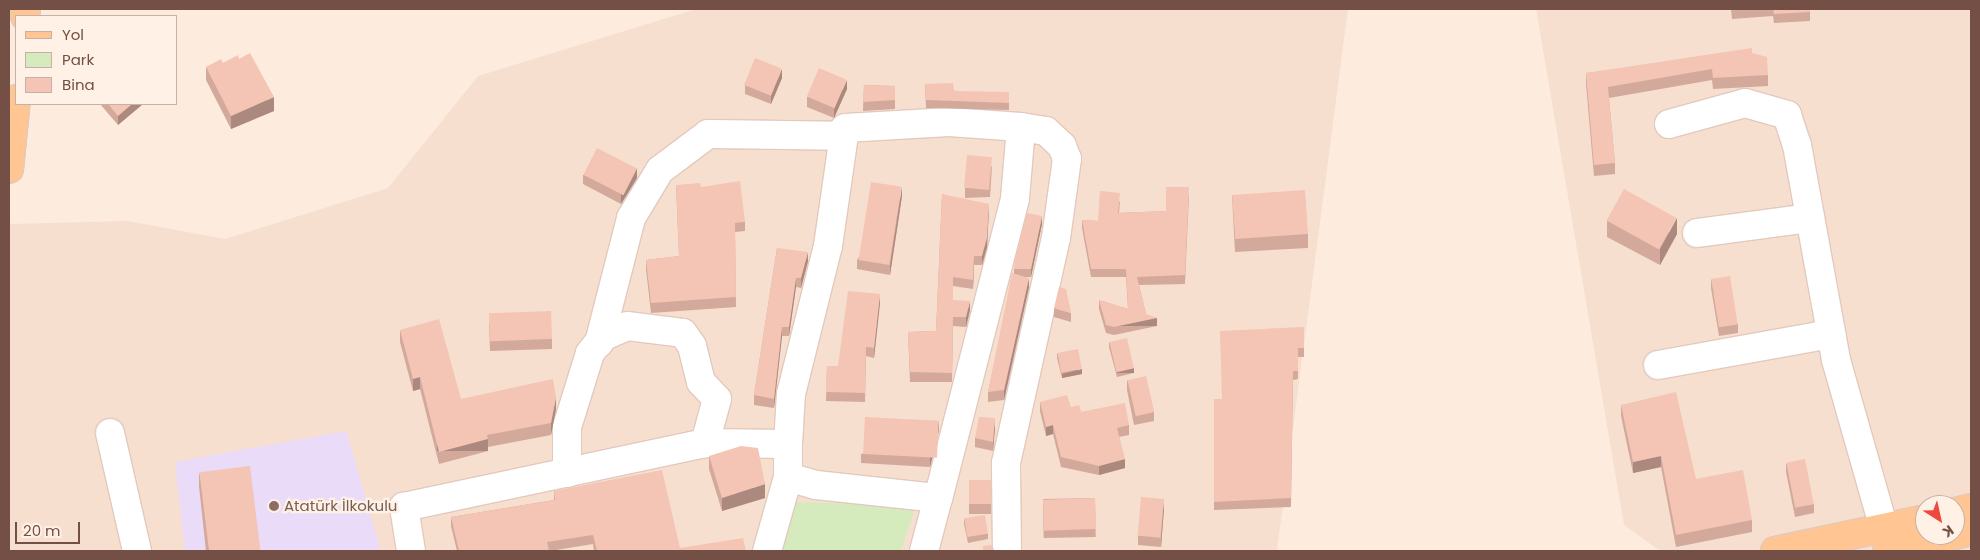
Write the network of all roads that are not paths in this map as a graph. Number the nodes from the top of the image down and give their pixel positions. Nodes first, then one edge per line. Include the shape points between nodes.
1 (15, 105) edge
2 (1669, 124) dead end
3 (1021, 127) junction
4 (844, 136) junction
5 (9, 169) edge
6 (1810, 218) junction
7 (1696, 233) dead end
8 (1831, 334) junction
9 (599, 343) junction
10 (1658, 365) dead end
11 (110, 433) dead end
12 (705, 443) junction
13 (788, 444) junction
14 (567, 473) junction
15 (788, 476) junction
16 (938, 498) junction
17 (1971, 532) edge
18 (1896, 537) edge
19 (137, 551) edge
20 (411, 551) edge
21 (767, 551) edge
22 (924, 551) edge
23 (1007, 551) edge
24 (1775, 551) edge

1 - 5 main road
2 - 6 street via 1745,103 1787,115
3 - 4 street via 866,124 845,128
3 - 16 street via 1015,199
3 - 23 street via 1046,131 1062,146 1067,159 1056,238 1006,463
4 - 9 street via 708,134 660,170 631,218
4 - 13 street via 828,246 791,394
6 - 7 street
6 - 8 street
8 - 10 street
8 - 18 street
9 - 12 street via 627,326 683,333 698,361 701,382 717,399
9 - 14 street via 590,353 567,427
11 - 19 street
12 - 13 street
12 - 14 street
13 - 15 street
14 - 20 street via 404,508
15 - 16 street via 816,485
15 - 21 street
16 - 22 street
17 - 18 main road
18 - 24 main road

